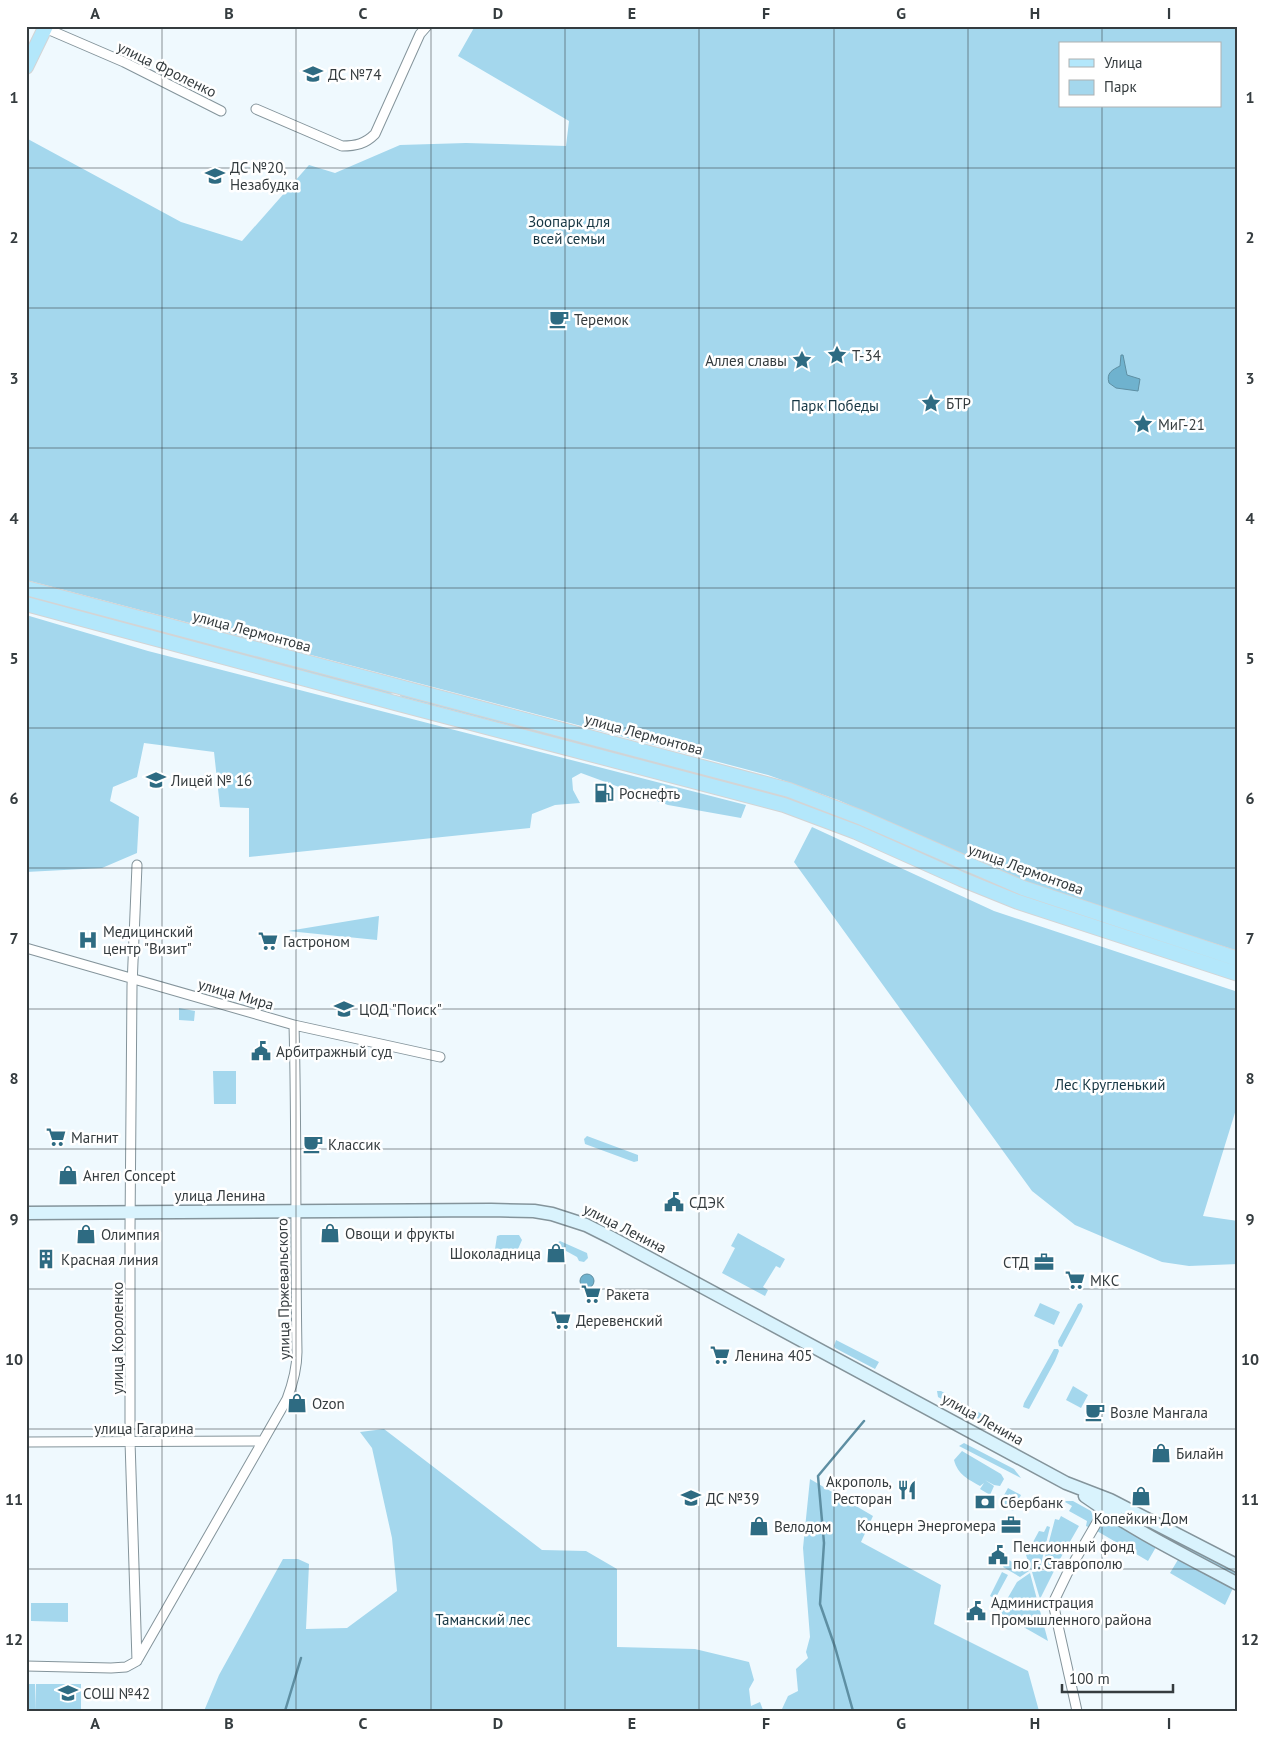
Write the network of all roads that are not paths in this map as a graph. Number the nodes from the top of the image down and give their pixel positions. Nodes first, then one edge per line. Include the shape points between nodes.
1 (428, 26) edge
2 (45, 27) edge
3 (26, 67) edge
4 (256, 110) dead end
5 (221, 111) dead end
6 (26, 588) edge
7 (26, 604) edge
8 (398, 686) junction
9 (395, 703) junction
10 (137, 865) dead end
11 (1023, 888) junction
12 (1018, 902) junction
13 (26, 948) edge
14 (1238, 959) edge
15 (1238, 974) edge
16 (133, 980) junction
17 (294, 1025) junction
18 (440, 1057) dead end
19 (130, 1212) junction
20 (296, 1212) junction
21 (26, 1213) edge
22 (130, 1441) junction
23 (261, 1441) junction
24 (26, 1442) edge
25 (1107, 1505) junction
26 (1238, 1566) edge
27 (1238, 1584) edge
28 (137, 1661) junction
29 (26, 1666) edge
30 (1077, 1711) edge

1 - 4 street via 420,34 375,134 368,141 356,146 342,146
2 - 3 main road
2 - 5 street, улица Фроленко
6 - 8 main road, улица Лермонтова
7 - 9 main road
8 - 9 main road
8 - 11 main road, улица Лермонтова via 788,790 862,818
9 - 12 main road via 784,805 849,829
10 - 16 street, улица Короленко
11 - 12 main road
11 - 14 main road, улица Лермонтова
12 - 15 main road
13 - 16 street, улица Мира
16 - 17 street, улица Мира
16 - 19 street, улица Короленко
17 - 18 street, улица Мира
17 - 20 street, улица Пржевальского
19 - 20 main road, улица Ленина
19 - 21 main road, улица Ленина
19 - 22 street, улица Короленко
20 - 23 street, улица Пржевальского via 297,1367 287,1399
20 - 25 main road, улица Ленина via 514,1210 568,1218 627,1246
22 - 23 street, улица Гагарина
22 - 24 street, улица Гагарина
22 - 28 street, улица Короленко
23 - 28 street, улица Пржевальского
25 - 26 main road, улица Ленина via 1176,1533
25 - 27 main road, улица Ленина via 1168,1547
25 - 30 street via 1053,1603
28 - 29 street via 126,1667 111,1668

